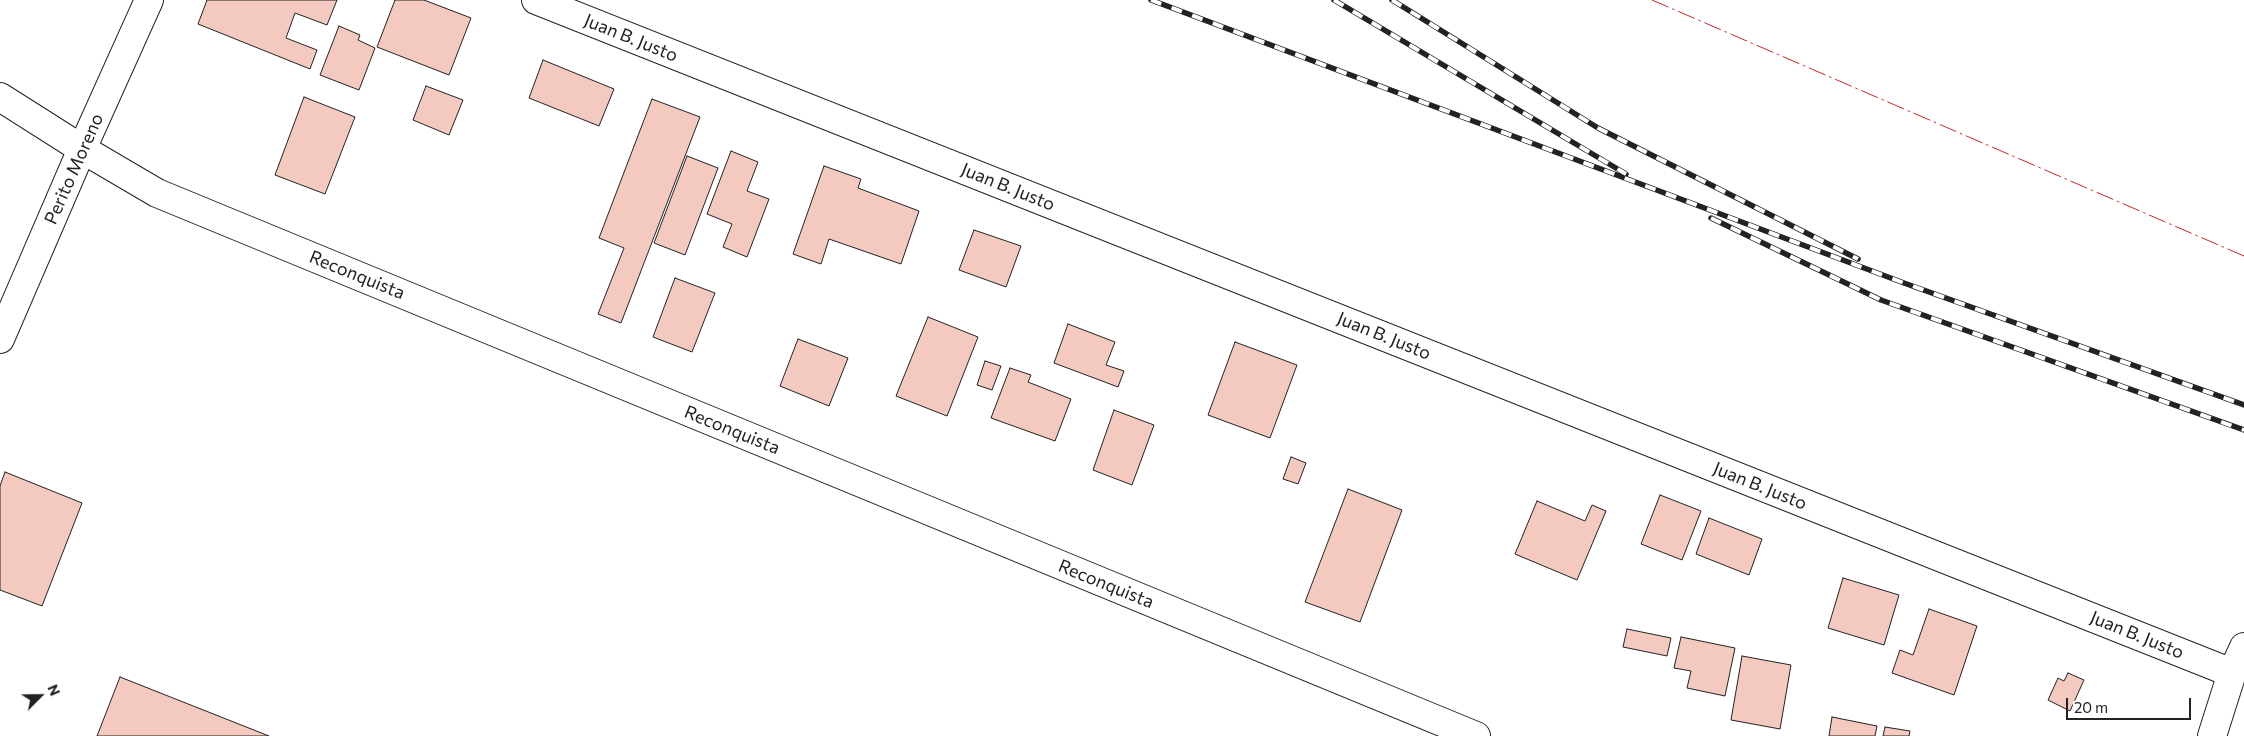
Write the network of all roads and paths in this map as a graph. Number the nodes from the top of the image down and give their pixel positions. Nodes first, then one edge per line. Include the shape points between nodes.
1 (149, 0) edge
2 (536, 0) edge
3 (0, 97) edge
4 (82, 149) junction
5 (0, 339) edge
6 (2244, 647) edge
7 (2232, 673) junction
8 (1476, 736) edge
9 (2212, 736) edge

1 - 4 street, Perito Moreno
2 - 7 street, Juan B. Justo
3 - 4 street, Reconquista
4 - 5 street, Perito Moreno
4 - 8 street, Reconquista via 157,193
6 - 7 street
7 - 9 street

